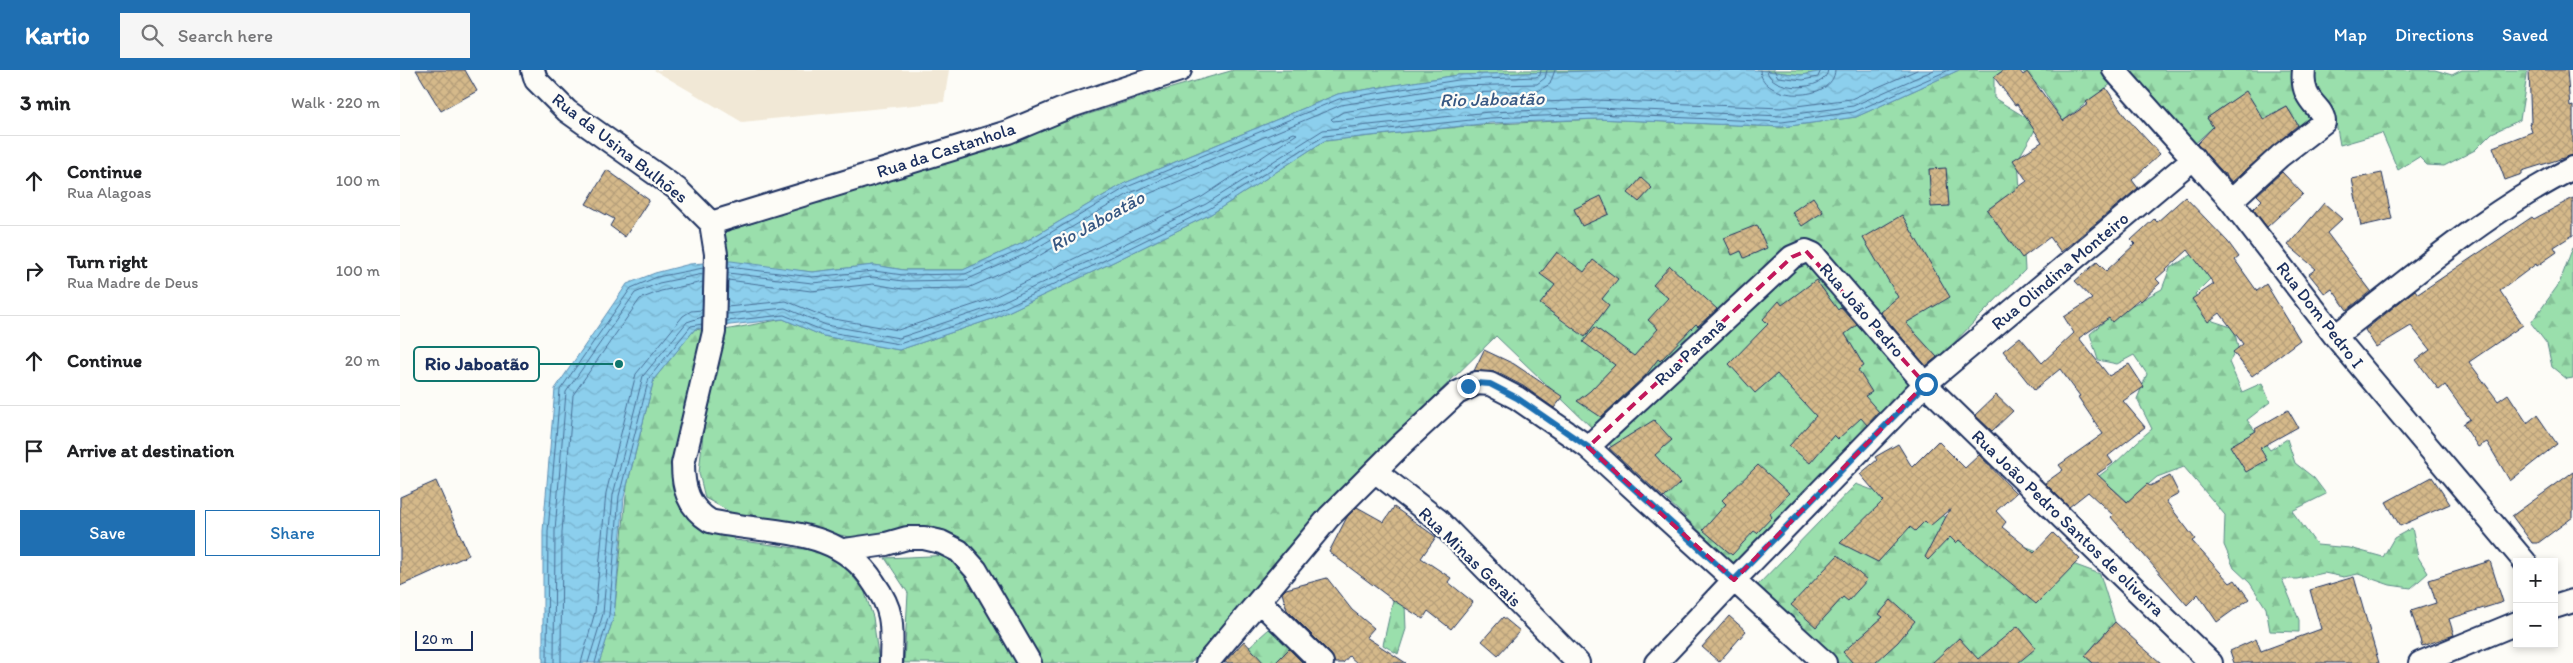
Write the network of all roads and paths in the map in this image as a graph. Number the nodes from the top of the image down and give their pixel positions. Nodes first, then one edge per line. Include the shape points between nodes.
1 (533, 70) edge
2 (1180, 70) edge
3 (2114, 70) edge
4 (2304, 70) edge
5 (2194, 158) junction
6 (2573, 168) edge
7 (2231, 201) junction
8 (710, 223) junction
9 (1792, 257) joint
10 (2335, 336) junction
11 (1926, 384) junction
12 (1588, 447) junction
13 (1376, 472) junction
14 (845, 550) junction
15 (2522, 558) edge
16 (1734, 580) junction
17 (1258, 601) junction
18 (2513, 625) edge
19 (891, 663) edge
20 (1030, 663) edge
21 (1206, 663) edge
22 (1322, 663) edge
23 (1578, 663) edge
24 (1656, 663) edge
25 (1825, 663) edge
26 (2211, 663) edge
27 (2420, 663) edge

1 - 8 street, Rua da Usina Bulhões via 536,80 567,111 677,189
2 - 8 street, Rua da Castanhola via 1068,107 1008,132
3 - 5 street, Rua Dom Pedro I
4 - 7 street via 2304,90 2324,122 2280,156
5 - 7 street, Rua Dom Pedro I
5 - 11 street, Rua Olindina Monteiro
6 - 10 street via 2485,222
7 - 10 street, Rua Dom Pedro I
8 - 14 street via 716,254 714,332 683,464 683,484 689,500 699,514 710,521 818,538
9 - 11 street, Rua João Pedro via 1802,251 1814,254
9 - 12 street, Rua Paraná
10 - 15 street, Rua Dom Pedro I
11 - 16 street, Rua Olindina Monteiro
11 - 26 street, Rua João Pedro Santos de oliveira
12 - 13 street via 1517,398 1490,384 1476,383 1457,393
12 - 16 street
13 - 17 street via 1329,517
13 - 23 street, Rua Minas Gerais via 1438,520
14 - 19 street via 870,575 883,597 890,617
14 - 20 street via 907,538 924,538 942,542 959,551 976,570
16 - 24 street, Rua Olindina Monteiro
16 - 25 street
17 - 21 street
17 - 22 street
18 - 27 street

